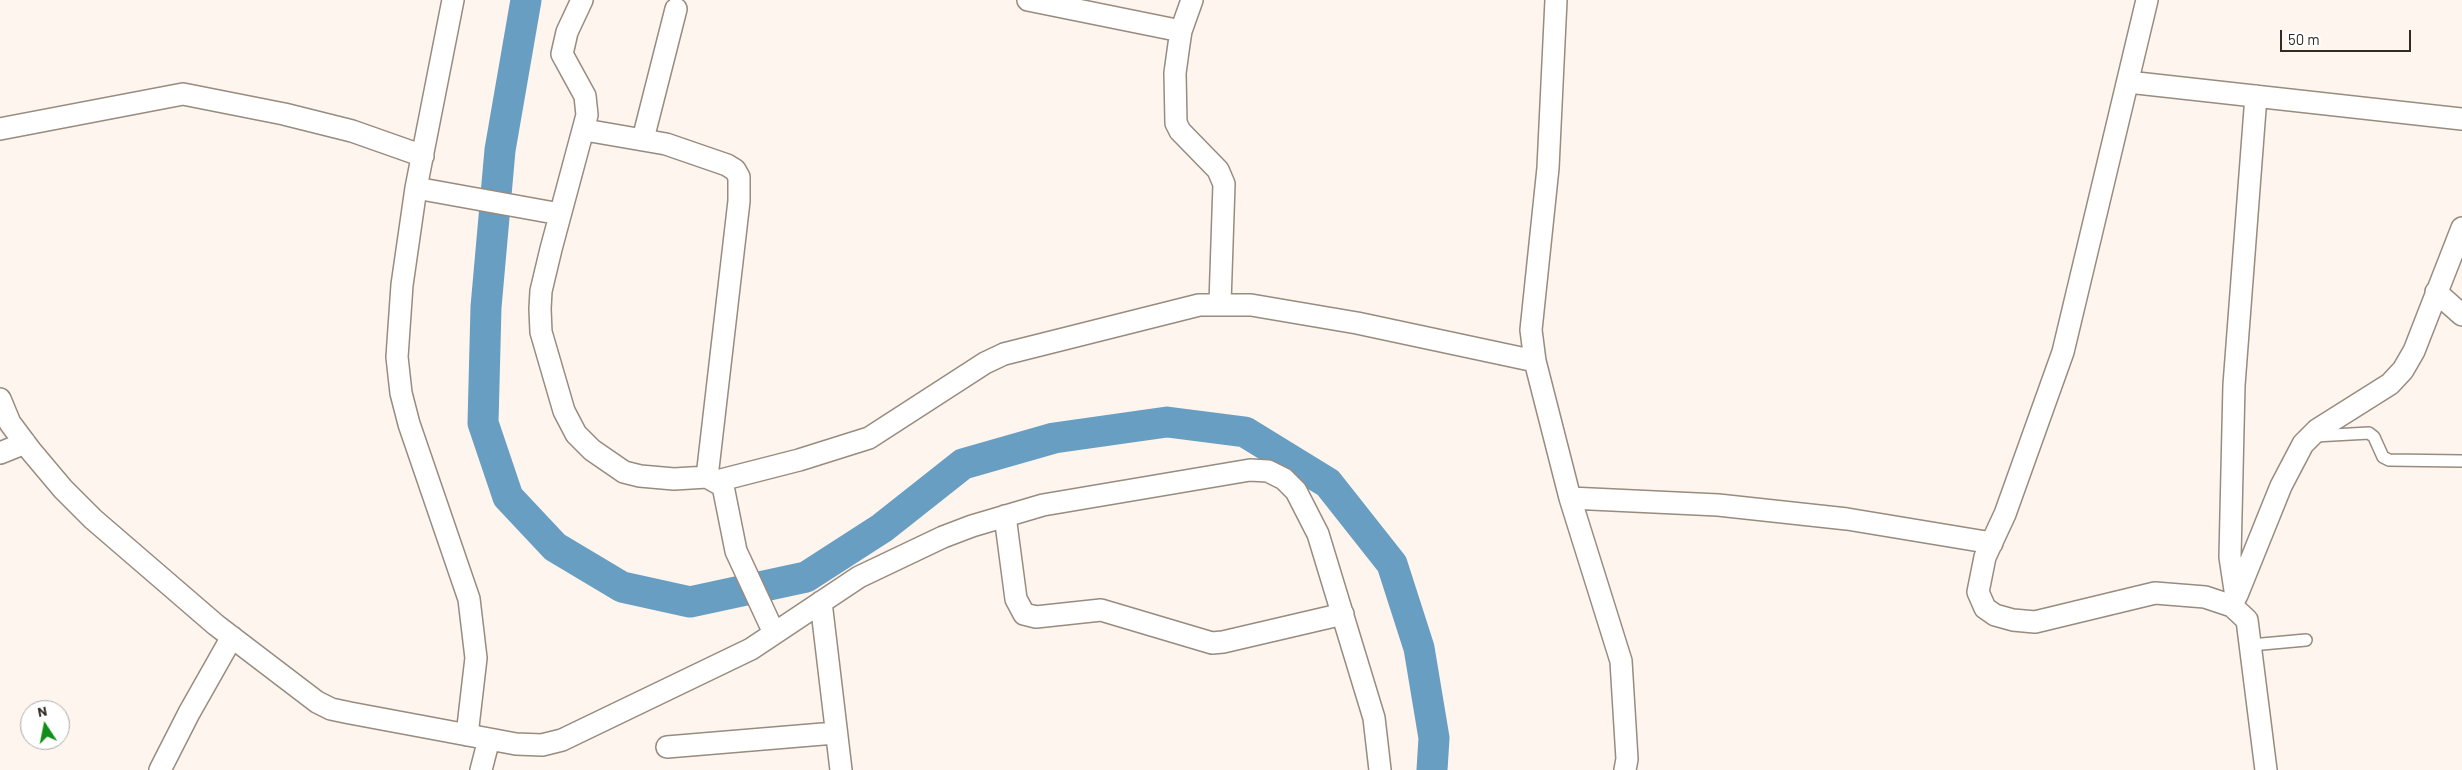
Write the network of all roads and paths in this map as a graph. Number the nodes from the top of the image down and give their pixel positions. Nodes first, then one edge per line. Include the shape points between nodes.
1 (454, 0) edge
2 (582, 0) edge
3 (1028, 0) edge
4 (1192, 0) edge
5 (1556, 0) edge
6 (2147, 0) edge
7 (676, 9) dead end
8 (1181, 31) junction
9 (2128, 82) junction
10 (2256, 96) junction
11 (2462, 120) edge
12 (0, 129) edge
13 (585, 130) junction
14 (643, 140) junction
15 (423, 156) junction
16 (416, 188) junction
17 (560, 214) junction
18 (2462, 228) edge
19 (2436, 292) junction
20 (1220, 303) junction
21 (2462, 315) edge
22 (1535, 361) junction
23 (0, 400) edge
24 (2310, 436) junction
25 (25, 443) junction
26 (0, 454) edge
27 (2462, 461) edge
28 (712, 479) junction
29 (1570, 498) junction
30 (1005, 516) junction
31 (1992, 543) junction
32 (821, 602) junction
33 (2234, 602) junction
34 (1343, 614) junction
35 (774, 633) junction
36 (232, 638) junction
37 (2306, 640) dead end
38 (2251, 645) junction
39 (835, 733) junction
40 (467, 735) junction
41 (489, 739) junction
42 (667, 747) dead end
43 (160, 770) edge
44 (481, 770) edge
45 (841, 770) edge
46 (1380, 770) edge
47 (1625, 770) edge
48 (2266, 770) edge

1 - 15 street
2 - 13 street via 562,54 585,96
3 - 8 street
4 - 8 street
5 - 22 street via 1548,168 1531,330
6 - 9 street
7 - 14 street
8 - 20 street via 1175,73 1176,123 1218,170 1224,184
9 - 10 street
9 - 31 street via 2063,352
10 - 11 street
10 - 33 street via 2234,385 2230,557
12 - 15 street via 184,94 352,131
13 - 14 street
13 - 17 street via 574,157
14 - 28 street via 666,144 726,165 736,170 739,177
15 - 16 street
16 - 17 street
16 - 40 street via 402,285 397,357 409,424 469,599 476,658
17 - 28 street via 541,291 541,332 564,411 576,434 592,450 624,472 674,479
18 - 19 street
19 - 21 street
19 - 24 street via 2414,351 2403,370 2390,384
20 - 22 street via 1251,304 1357,323
20 - 28 street via 1168,310 1004,354 869,438 799,460
22 - 29 street
23 - 25 street via 10,423
24 - 27 lane via 2368,433 2374,436 2383,457 2390,460
24 - 33 street via 2302,444 2281,486
25 - 26 street
25 - 36 street via 93,520
28 - 35 street via 723,486 736,550
29 - 31 street via 1718,505 1847,520
29 - 47 street via 1621,661
30 - 32 street via 943,537 859,577
30 - 34 street via 1016,599 1024,614 1036,617 1101,610 1218,643
30 - 34 street via 1043,505 1250,470 1268,471 1284,479 1305,505 1318,534
31 - 33 street via 1980,577 1980,599 1985,608 1996,615 2013,620 2043,621 2155,592
32 - 35 street
32 - 39 street
33 - 38 street via 2247,620
34 - 46 street via 1374,718
35 - 41 street via 751,648 562,740 542,745
36 - 40 street via 299,690 331,709
36 - 43 street
37 - 38 lane
38 - 48 street
39 - 42 street
39 - 45 street
40 - 41 street
41 - 44 street

